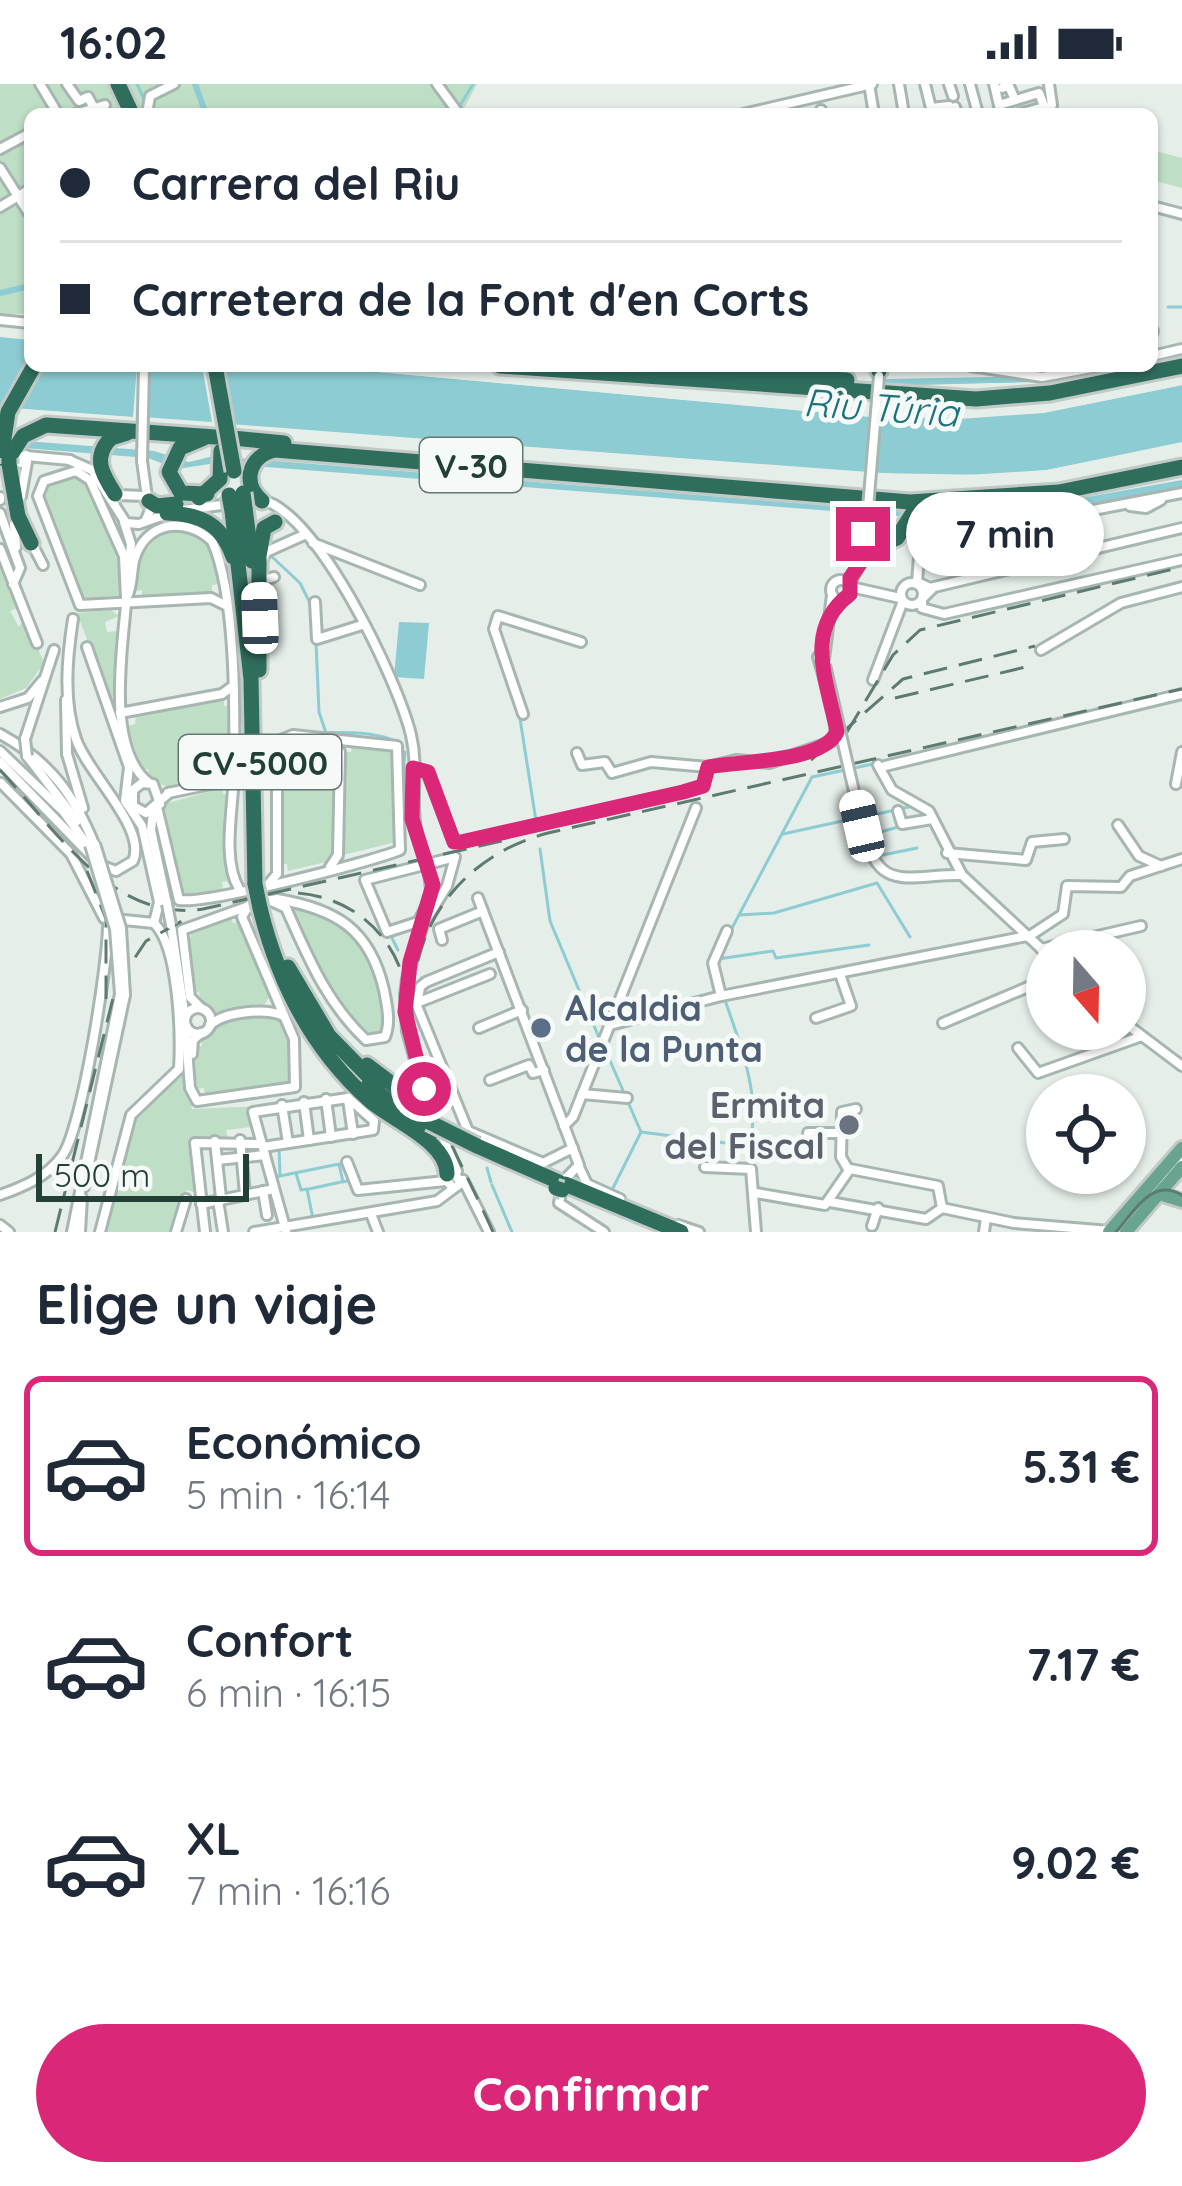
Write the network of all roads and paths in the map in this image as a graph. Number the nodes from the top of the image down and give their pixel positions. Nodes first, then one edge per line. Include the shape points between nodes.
1 (67, 84) edge
2 (174, 84) edge
3 (437, 84) edge
4 (870, 84) edge
5 (925, 84) edge
6 (949, 84) edge
7 (998, 86) edge
8 (1017, 99) junction
9 (105, 104) dead end
10 (954, 106) edge
11 (91, 108) edge
12 (96, 108) edge
13 (147, 108) edge
14 (455, 108) edge
15 (780, 108) edge
16 (1002, 108) edge
17 (1020, 108) edge
18 (1044, 108) edge
19 (0, 168) edge
20 (24, 193) edge
21 (17, 197) junction
22 (0, 207) edge
23 (24, 207) edge
24 (32, 372) edge
25 (144, 372) edge
26 (207, 372) edge
27 (216, 372) edge
28 (577, 372) edge
29 (686, 372) edge
30 (714, 372) edge
31 (723, 372) edge
32 (825, 372) edge
33 (837, 372) edge
34 (1086, 372) edge
35 (1131, 372) edge
36 (728, 373) junction
37 (876, 373) edge
38 (757, 386) junction
39 (218, 439) junction
40 (335, 448) junction
41 (12, 453) edge
42 (514, 462) junction
43 (240, 466) junction
44 (1179, 467) edge
45 (620, 476) junction
46 (207, 494) junction
47 (1178, 494) edge
48 (134, 498) junction
49 (855, 499) junction
50 (971, 500) junction
51 (237, 502) junction
52 (272, 511) junction
53 (173, 512) junction
54 (0, 513) edge
55 (906, 514) junction
56 (123, 521) junction
57 (143, 522) junction
58 (14, 525) joint
59 (1182, 529) edge
60 (309, 538) junction
61 (869, 538) junction
62 (31, 542) joint
63 (131, 544) junction
64 (0, 549) edge
65 (1182, 560) edge
66 (43, 565) dead end
67 (15, 570) junction
68 (916, 572) junction
69 (274, 577) dead end
70 (420, 585) dead end
71 (223, 586) junction
72 (919, 586) junction
73 (938, 586) junction
74 (1182, 587) edge
75 (844, 591) junction
76 (905, 596) junction
77 (211, 598) junction
78 (922, 599) junction
79 (126, 602) junction
80 (315, 602) dead end
81 (225, 605) junction
82 (73, 620) dead end
83 (251, 624) junction
84 (362, 625) junction
85 (581, 642) dead end
86 (37, 643) dead end
87 (87, 647) dead end
88 (1041, 650) dead end
89 (259, 652) junction
90 (823, 653) junction
91 (873, 680) dead end
92 (233, 686) junction
93 (118, 687) junction
94 (68, 688) junction
95 (222, 694) junction
96 (1182, 694) edge
97 (233, 704) junction
98 (0, 707) edge
99 (137, 707) junction
100 (120, 713) junction
101 (523, 715) dead end
102 (125, 728) junction
103 (0, 734) edge
104 (331, 738) junction
105 (0, 751) edge
106 (1182, 752) edge
107 (577, 753) dead end
108 (0, 762) edge
109 (136, 765) junction
110 (708, 767) junction
111 (413, 768) junction
112 (234, 772) junction
113 (221, 782) junction
114 (1, 784) edge
115 (1176, 784) dead end
116 (153, 785) junction
117 (133, 790) junction
118 (233, 792) junction
119 (169, 793) junction
120 (918, 804) junction
121 (157, 807) junction
122 (696, 808) dead end
123 (136, 809) junction
124 (932, 819) junction
125 (1118, 826) dead end
126 (152, 830) junction
127 (1064, 838) dead end
128 (92, 845) junction
129 (947, 853) junction
130 (1182, 859) edge
131 (278, 860) junction
132 (1162, 866) junction
133 (329, 867) junction
134 (429, 868) junction
135 (299, 874) junction
136 (962, 874) junction
137 (233, 878) junction
138 (447, 886) junction
139 (219, 896) junction
140 (432, 896) junction
141 (258, 897) junction
142 (478, 898) dead end
143 (300, 903) junction
144 (483, 911) junction
145 (229, 912) junction
146 (290, 916) junction
147 (243, 920) junction
148 (107, 921) junction
149 (121, 923) junction
150 (154, 923) junction
151 (422, 925) junction
152 (1141, 926) dead end
153 (406, 927) junction
154 (1040, 930) edge
155 (1125, 930) edge
156 (727, 931) dead end
157 (107, 933) junction
158 (1026, 935) edge
159 (1026, 937) edge
160 (442, 940) dead end
161 (500, 952) junction
162 (285, 958) junction
163 (410, 962) junction
164 (490, 974) dead end
165 (840, 974) junction
166 (1026, 988) edge
167 (183, 996) junction
168 (721, 996) junction
169 (275, 998) junction
170 (417, 1003) junction
171 (202, 1010) junction
172 (522, 1010) junction
173 (255, 1013) junction
174 (268, 1013) junction
175 (285, 1018) junction
176 (816, 1018) dead end
177 (185, 1020) junction
178 (214, 1021) junction
179 (944, 1023) dead end
180 (610, 1025) junction
181 (479, 1028) dead end
182 (201, 1033) junction
183 (1146, 1039) edge
184 (1018, 1048) dead end
185 (1103, 1050) edge
186 (1182, 1066) edge
187 (544, 1070) junction
188 (490, 1079) dead end
189 (417, 1091) junction
190 (582, 1094) junction
191 (348, 1098) junction
192 (626, 1098) dead end
193 (326, 1100) junction
194 (213, 1102) junction
195 (304, 1102) junction
196 (282, 1105) junction
197 (856, 1109) dead end
198 (431, 1120) junction
199 (564, 1126) junction
200 (353, 1133) junction
201 (808, 1133) dead end
202 (842, 1133) junction
203 (331, 1137) junction
204 (240, 1140) junction
205 (309, 1140) junction
206 (215, 1141) junction
207 (287, 1144) junction
208 (573, 1148) junction
209 (263, 1149) junction
210 (242, 1158) junction
211 (1182, 1158) edge
212 (217, 1160) junction
213 (347, 1162) dead end
214 (707, 1164) dead end
215 (579, 1167) junction
216 (848, 1168) junction
217 (1172, 1178) junction
218 (452, 1179) junction
219 (561, 1186) junction
220 (274, 1189) junction
221 (263, 1191) junction
222 (1182, 1191) edge
223 (756, 1193) junction
224 (245, 1194) junction
225 (1159, 1194) junction
226 (0, 1195) edge
227 (187, 1199) dead end
228 (220, 1199) junction
229 (1182, 1201) edge
230 (201, 1204) junction
231 (825, 1205) junction
232 (878, 1208) junction
233 (942, 1208) junction
234 (370, 1214) junction
235 (986, 1218) junction
236 (268, 1221) edge
237 (0, 1225) edge
238 (872, 1226) dead end
239 (285, 1230) edge
240 (1132, 1230) edge
241 (9, 1232) edge
242 (75, 1232) edge
243 (100, 1232) edge
244 (176, 1232) edge
245 (205, 1232) edge
246 (223, 1232) edge
247 (254, 1232) edge
248 (378, 1232) edge
249 (489, 1232) edge
250 (604, 1232) edge
251 (661, 1232) edge
252 (681, 1232) edge
253 (699, 1232) edge
254 (756, 1232) edge
255 (984, 1232) edge
256 (1109, 1232) edge

1 - 11 street
2 - 13 street via 150,95
3 - 14 street
4 - 15 street
5 - 10 street via 932,108
6 - 10 street
7 - 8 street via 1009,86
8 - 16 street
8 - 17 street
8 - 18 street via 1039,94
9 - 12 street
19 - 21 street
20 - 21 street
21 - 22 street
21 - 23 street
24 - 41 highway
25 - 48 street, bridge via 145,477
26 - 39 highway, bridge
27 - 43 highway, bridge
28 - 38 highway
29 - 38 highway
30 - 36 highway
31 - 36 highway
32 - 37 highway
33 - 36 highway
34 - 37 highway via 993,392
35 - 38 highway via 1066,390 976,400
37 - 61 street, bridge
39 - 40 highway, V-30
39 - 41 highway via 51,424
39 - 43 highway
39 - 46 highway via 190,441 172,462 181,493
39 - 48 highway via 124,433 102,450
40 - 42 highway, V-30
40 - 43 highway via 269,444
41 - 48 street via 92,464
41 - 58 highway
41 - 62 highway via 18,516
42 - 44 highway, V-30 via 924,495 1037,489
42 - 45 highway
43 - 45 highway, V-30 via 279,450
43 - 46 highway
43 - 51 highway
43 - 52 highway
44 - 50 highway, V-30 via 1084,489
45 - 49 highway, V-30
46 - 48 highway via 162,506
47 - 68 street via 1150,507 938,525 922,539
48 - 53 street
48 - 56 street
48 - 57 street
49 - 50 highway, V-30
49 - 55 highway
50 - 55 highway
51 - 52 street
51 - 53 street
51 - 83 highway
52 - 60 street via 297,521
52 - 89 highway via 259,551
53 - 57 street
53 - 83 highway via 199,516 224,536
54 - 67 street
55 - 61 highway via 894,532
56 - 57 street
56 - 63 street
57 - 63 street
58 - 67 street
59 - 73 street
60 - 69 street via 264,554 263,580
60 - 70 street
60 - 84 street
61 - 75 street
62 - 66 street
63 - 79 street
64 - 67 street
65 - 78 street via 944,614 927,613
67 - 86 street
68 - 72 street
68 - 76 street
71 - 77 street
71 - 79 street via 212,541 170,523 137,554
71 - 81 street
72 - 73 street
72 - 76 street
72 - 78 street
73 - 78 street
74 - 88 street via 1121,603
75 - 76 street
75 - 90 street
76 - 78 street
76 - 91 street
77 - 79 street
77 - 81 street
79 - 79 street via 78,603 38,496 44,481 76,471 88,478 124,559
79 - 93 street
80 - 84 street via 317,639
81 - 92 street
82 - 94 street
83 - 89 highway
83 - 141 highway, CV-5000 via 250,840
84 - 111 street via 405,717
85 - 101 street via 498,616 494,628
87 - 150 street via 129,767 125,803 142,826 159,907
89 - 141 highway, CV-5000
90 - 110 street via 835,740 770,763
90 - 136 street, bridge via 870,857 885,873 908,879
92 - 95 street
92 - 97 street
93 - 99 street
93 - 100 street
94 - 108 street via 80,750 136,841 130,865 112,871 92,859
94 - 128 street via 68,754
95 - 97 street
95 - 99 street
96 - 120 street via 881,766 892,790
97 - 112 street
98 - 128 street, bridge via 32,695 52,651 27,756
99 - 100 street
99 - 102 street
100 - 102 street
102 - 109 street
103 - 128 street via 57,777
104 - 131 street via 290,736 278,744
104 - 133 street via 340,752 338,856
104 - 133 street via 399,748 402,844 394,853
105 - 128 street
106 - 115 street
107 - 110 street via 582,765 605,763 612,773 651,762
109 - 116 street
109 - 117 street
110 - 111 street via 703,786 683,792 456,842 428,772
111 - 134 street, bridge via 410,808
112 - 113 street
112 - 118 street
113 - 118 street
113 - 119 street
114 - 148 street via 71,854
116 - 117 street
116 - 119 street
116 - 121 street
117 - 123 street
118 - 137 street
119 - 121 street
120 - 124 street
120 - 124 street via 899,809 902,824
121 - 123 street
121 - 126 street
121 - 139 street via 176,896
122 - 180 street
123 - 126 street
124 - 129 street
125 - 132 street via 1138,856
126 - 167 street, bridge
127 - 129 street via 1032,842 1026,860
128 - 242 street, bridge via 122,994
129 - 136 street
130 - 132 street
131 - 135 street via 284,874
131 - 141 street via 277,877
132 - 154 street via 1121,887 1066,886 1060,918
133 - 135 street
134 - 138 street via 437,888
134 - 140 street
135 - 141 street
136 - 158 street
137 - 139 street
137 - 141 street
138 - 151 street
138 - 153 street via 452,856 365,878 386,931
139 - 141 street
140 - 151 street
140 - 153 street via 422,918
141 - 143 street
141 - 145 street
141 - 146 street via 281,903
141 - 147 street
141 - 162 highway, CV-5000
141 - 198 highway, CV-5000 via 287,981 324,1040 375,1092
141 - 218 highway via 284,983 321,1048 370,1101 435,1148
142 - 144 street
143 - 146 street
143 - 146 street via 361,933 385,995 382,1040 366,1040 335,1006
144 - 160 street via 439,929
144 - 161 street
145 - 147 street
145 - 171 street via 181,934 191,1000
147 - 169 street
148 - 149 street
148 - 157 street
149 - 150 street
149 - 157 street
150 - 243 street via 172,971 179,1067 131,1115
151 - 163 street
152 - 155 street
153 - 163 street via 415,932
156 - 168 street via 713,963
157 - 226 street via 101,1000 67,1150 40,1177
159 - 165 street
161 - 170 street via 426,982
161 - 172 street
162 - 189 highway via 348,1046 396,1087
162 - 198 highway, CV-5000 via 344,1054
163 - 189 street, bridge via 405,995
164 - 170 street
165 - 168 street
165 - 176 street via 852,1004
166 - 179 street
167 - 171 street
167 - 177 street
168 - 180 street
169 - 173 street
169 - 174 street
169 - 175 street
170 - 208 street via 466,1127 543,1163
171 - 177 street
171 - 178 street
172 - 181 street
172 - 187 street
173 - 174 street
173 - 178 street
174 - 175 street
175 - 194 street via 296,1046 295,1087
177 - 182 street
177 - 194 street via 191,1093
178 - 182 street
180 - 190 street
182 - 194 street via 192,1042 195,1090
183 - 186 street
184 - 185 street via 1038,1073
187 - 188 street via 533,1073 529,1065
187 - 199 street
189 - 198 street
190 - 192 street
190 - 199 street
191 - 193 street
191 - 200 street
191 - 200 street via 374,1121 370,1131
193 - 195 street
193 - 203 street
195 - 196 street
195 - 205 street
196 - 207 street
196 - 209 street via 253,1112
197 - 202 street via 842,1112
198 - 218 street
198 - 219 highway, CV-5000, bridge
199 - 208 street
200 - 203 street
201 - 202 street
202 - 216 street
203 - 205 street
204 - 206 street
204 - 209 street
204 - 210 street
205 - 207 street
206 - 212 street
206 - 230 street via 195,1143
207 - 209 street
208 - 215 street
209 - 210 street
209 - 220 street
210 - 212 street
210 - 224 street
211 - 217 main road
211 - 225 street
211 - 256 main road
212 - 228 street
213 - 218 street via 358,1190
214 - 223 street via 751,1169
215 - 250 street via 563,1181 559,1203
215 - 253 street via 587,1184
216 - 231 street
216 - 233 street via 938,1186
217 - 222 main road
217 - 225 main road
218 - 234 street via 437,1201
218 - 249 street via 471,1192
219 - 251 highway, CV-5000
219 - 252 highway, CV-5000
220 - 221 street
220 - 239 street
221 - 224 street
221 - 236 street
223 - 231 street
223 - 254 street
224 - 228 street
225 - 229 main road
225 - 240 main road
227 - 244 street
228 - 230 street
228 - 246 street
230 - 245 street
231 - 232 street via 835,1199
232 - 233 street via 926,1220
232 - 238 street
233 - 235 street
234 - 239 street
234 - 248 street
235 - 255 street
235 - 256 street
236 - 239 street
236 - 247 street
237 - 241 street

